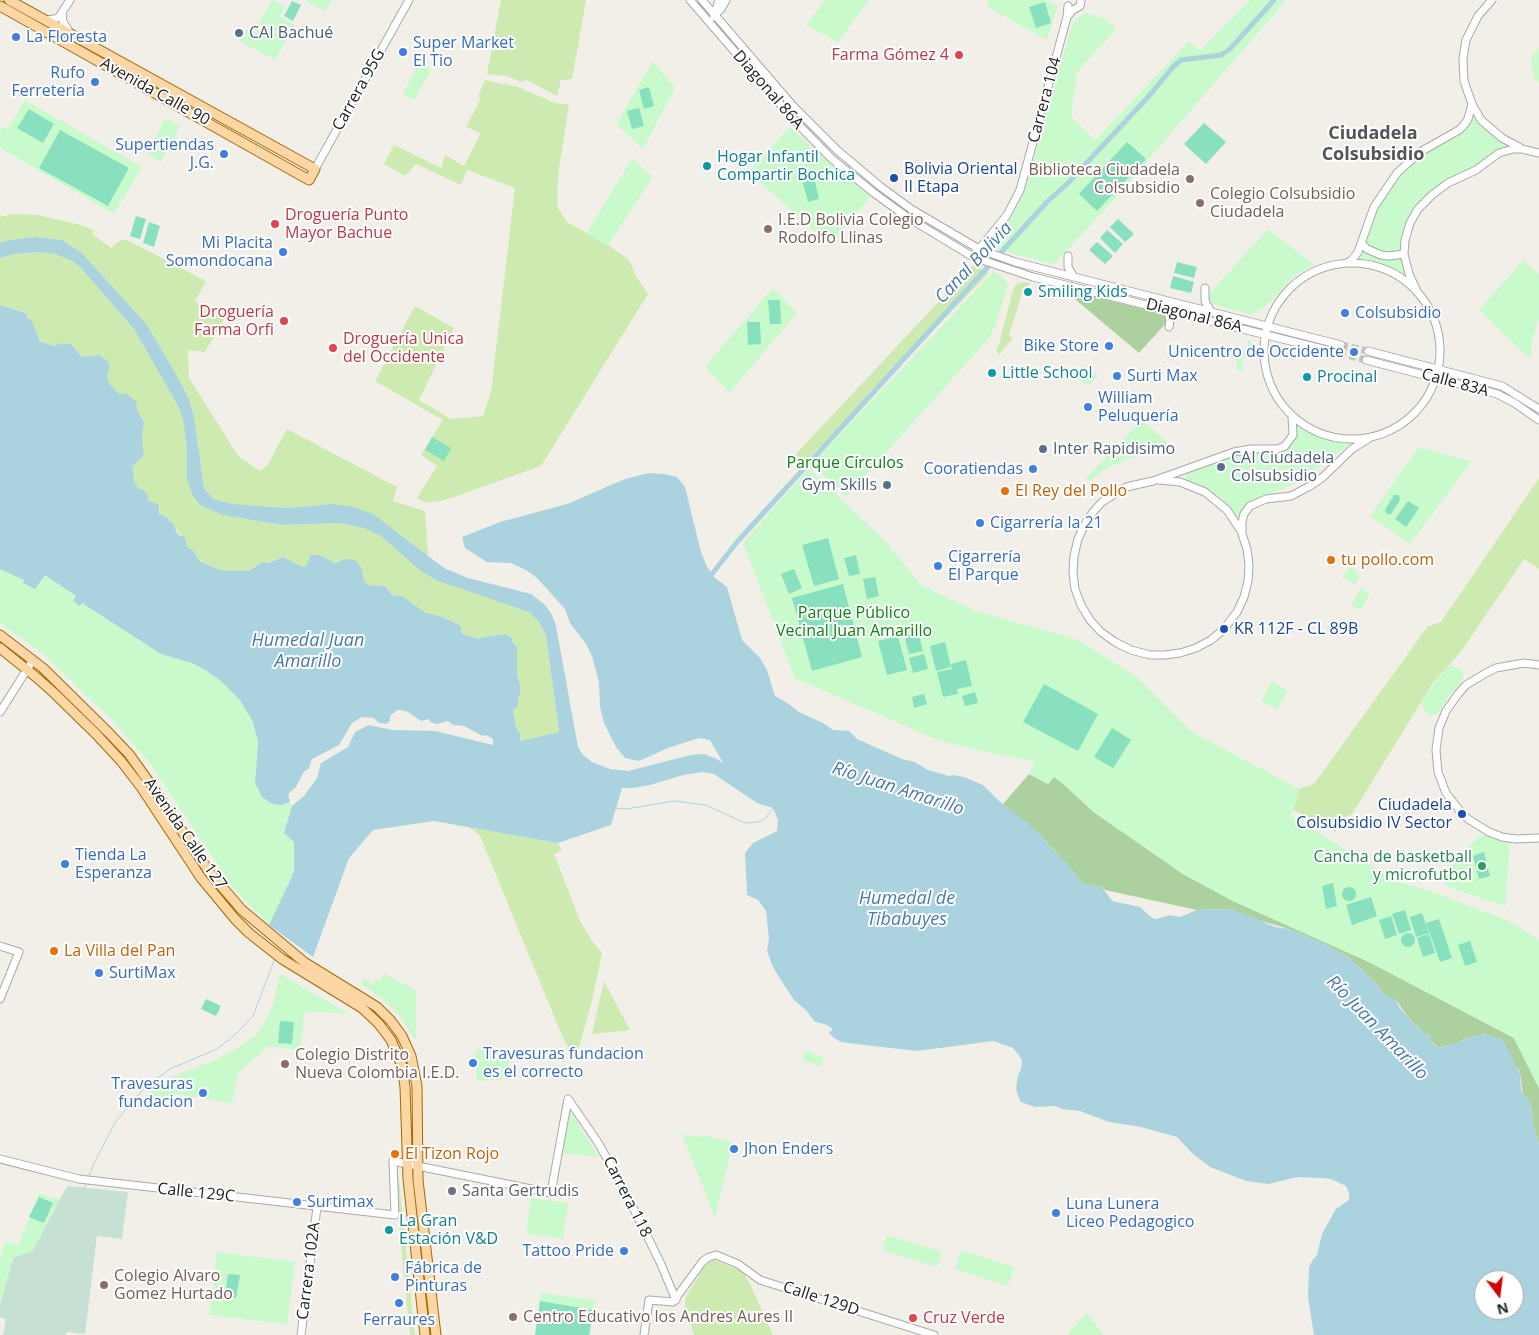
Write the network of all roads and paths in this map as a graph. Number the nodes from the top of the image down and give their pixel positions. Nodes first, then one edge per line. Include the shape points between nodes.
1 (9, 0) edge
2 (70, 0) edge
3 (409, 0) edge
4 (690, 0) edge
5 (702, 0) edge
6 (719, 0) edge
7 (726, 0) edge
8 (1081, 0) edge
9 (1492, 0) edge
10 (1068, 4) edge
11 (0, 6) edge
12 (62, 13) junction
13 (714, 15) junction
14 (46, 20) junction
15 (714, 28) junction
16 (70, 34) junction
17 (1472, 104) junction
18 (1522, 149) junction
19 (1539, 153) edge
20 (315, 169) junction
21 (309, 180) joint
22 (1362, 244) junction
23 (979, 249) junction
24 (1404, 254) junction
25 (972, 256) junction
26 (1068, 256) dead end
27 (1346, 264) junction
28 (1074, 277) junction
29 (1205, 288) dead end
30 (1417, 292) junction
31 (1167, 309) junction
32 (1211, 312) junction
33 (1267, 326) junction
34 (1169, 327) dead end
35 (1293, 332) junction
36 (1265, 334) junction
37 (1290, 340) junction
38 (1406, 361) junction
39 (1404, 369) junction
40 (1438, 369) junction
41 (1436, 378) junction
42 (1539, 409) edge
43 (1292, 416) junction
44 (1539, 420) edge
45 (1371, 436) junction
46 (1153, 480) junction
47 (1242, 534) junction
48 (0, 635) edge
49 (0, 648) edge
50 (33, 660) junction
51 (1539, 665) edge
52 (27, 669) junction
53 (0, 712) edge
54 (1539, 838) edge
55 (0, 946) edge
56 (0, 999) edge
57 (0, 1159) edge
58 (408, 1164) junction
59 (418, 1166) junction
60 (316, 1207) junction
61 (674, 1301) junction
62 (301, 1335) edge
63 (425, 1335) edge
64 (436, 1335) edge
65 (644, 1335) edge
66 (934, 1335) edge

1 - 14 main road, Avenida Calle 90
2 - 12 street
3 - 20 street, Carrera 95G
4 - 15 street, Diagonal 86A
5 - 13 street, Diagonal 86A
6 - 13 street
7 - 13 street
8 - 10 street, Carrera 104 via 1080,6
9 - 17 street via 1472,25 1464,46 1462,70
10 - 23 street, Carrera 104 via 1020,190 1007,215
11 - 21 main road, Avenida Calle 90
12 - 14 street via 55,19
12 - 16 street
13 - 15 street
13 - 23 street, Diagonal 86A via 794,107 837,150 912,209
14 - 16 main road, Avenida Calle 90
15 - 25 street, Diagonal 86A via 793,120 832,159 899,211
16 - 20 main road, Avenida Calle 90
17 - 18 street via 1494,133
17 - 22 street via 1468,119 1459,130 1420,152 1397,173 1374,207
18 - 19 street
18 - 24 street via 1499,153 1432,194 1410,223
20 - 21 main road, Carrera 95G
22 - 24 street via 1381,255
22 - 27 street
23 - 25 street, Carrera 104
23 - 28 street, Diagonal 86A via 1007,260
24 - 30 street
25 - 31 street, Diagonal 86A via 1042,279
26 - 28 street via 1068,268
27 - 30 street via 1378,267 1399,277
27 - 33 street via 1331,266 1303,278 1277,305
28 - 32 street, Diagonal 86A
29 - 32 street via 1205,301
30 - 40 street via 1427,305 1439,336
31 - 34 street
31 - 36 street, Diagonal 86A
32 - 33 street, Diagonal 86A
33 - 35 street
33 - 36 street
35 - 37 street
35 - 37 street via 1341,344 1339,353
36 - 37 street
36 - 43 street via 1263,352 1271,387
38 - 39 street
38 - 39 street, Calle 83A via 1369,352 1366,360
38 - 40 street, Calle 83A
39 - 41 street, Calle 83A
40 - 41 street
40 - 42 street, Calle 83A via 1502,386
41 - 44 street, Calle 83A via 1497,394
41 - 45 street via 1430,392 1411,416 1399,425
43 - 45 street via 1329,436 1350,439
43 - 46 street via 1293,435 1285,446 1234,452
45 - 47 street via 1310,486 1291,496 1266,499 1250,506 1244,514
46 - 47 street via 1180,482 1205,492 1227,510
46 - 47 street via 1126,487 1098,507 1085,524 1074,556 1075,589 1081,605 1101,632 1115,642 1132,650 1165,655 1196,648 1224,629 1244,597 1248,573 1247,549
48 - 50 main road, Avenida Calle 127
49 - 52 main road, Avenida Calle 127
50 - 52 street
50 - 59 main road, Avenida Calle 127 via 129,754 210,874 231,898 304,962 385,1014 402,1036 414,1067
51 - 54 street via 1524,663 1496,668 1466,685 1450,703 1439,728 1436,750 1438,772 1446,793 1460,812 1477,826 1502,837
52 - 53 street
52 - 58 main road, Avenida Calle 127 via 121,761 214,896 249,933 299,970 356,1004 386,1032 399,1055 405,1087
55 - 56 street via 19,952
57 - 60 street, Calle 129C via 79,1179
58 - 59 street
58 - 60 street, Calle 129C via 393,1161 395,1216
58 - 63 main road, Avenida Calle 127
59 - 61 street, Carrera 118 via 551,1193 568,1099 618,1176 660,1262
59 - 64 main road, Avenida Calle 127
60 - 62 street, Carrera 102A
61 - 65 street via 649,1300
61 - 66 street, Calle 129D via 703,1261 720,1256 760,1280

